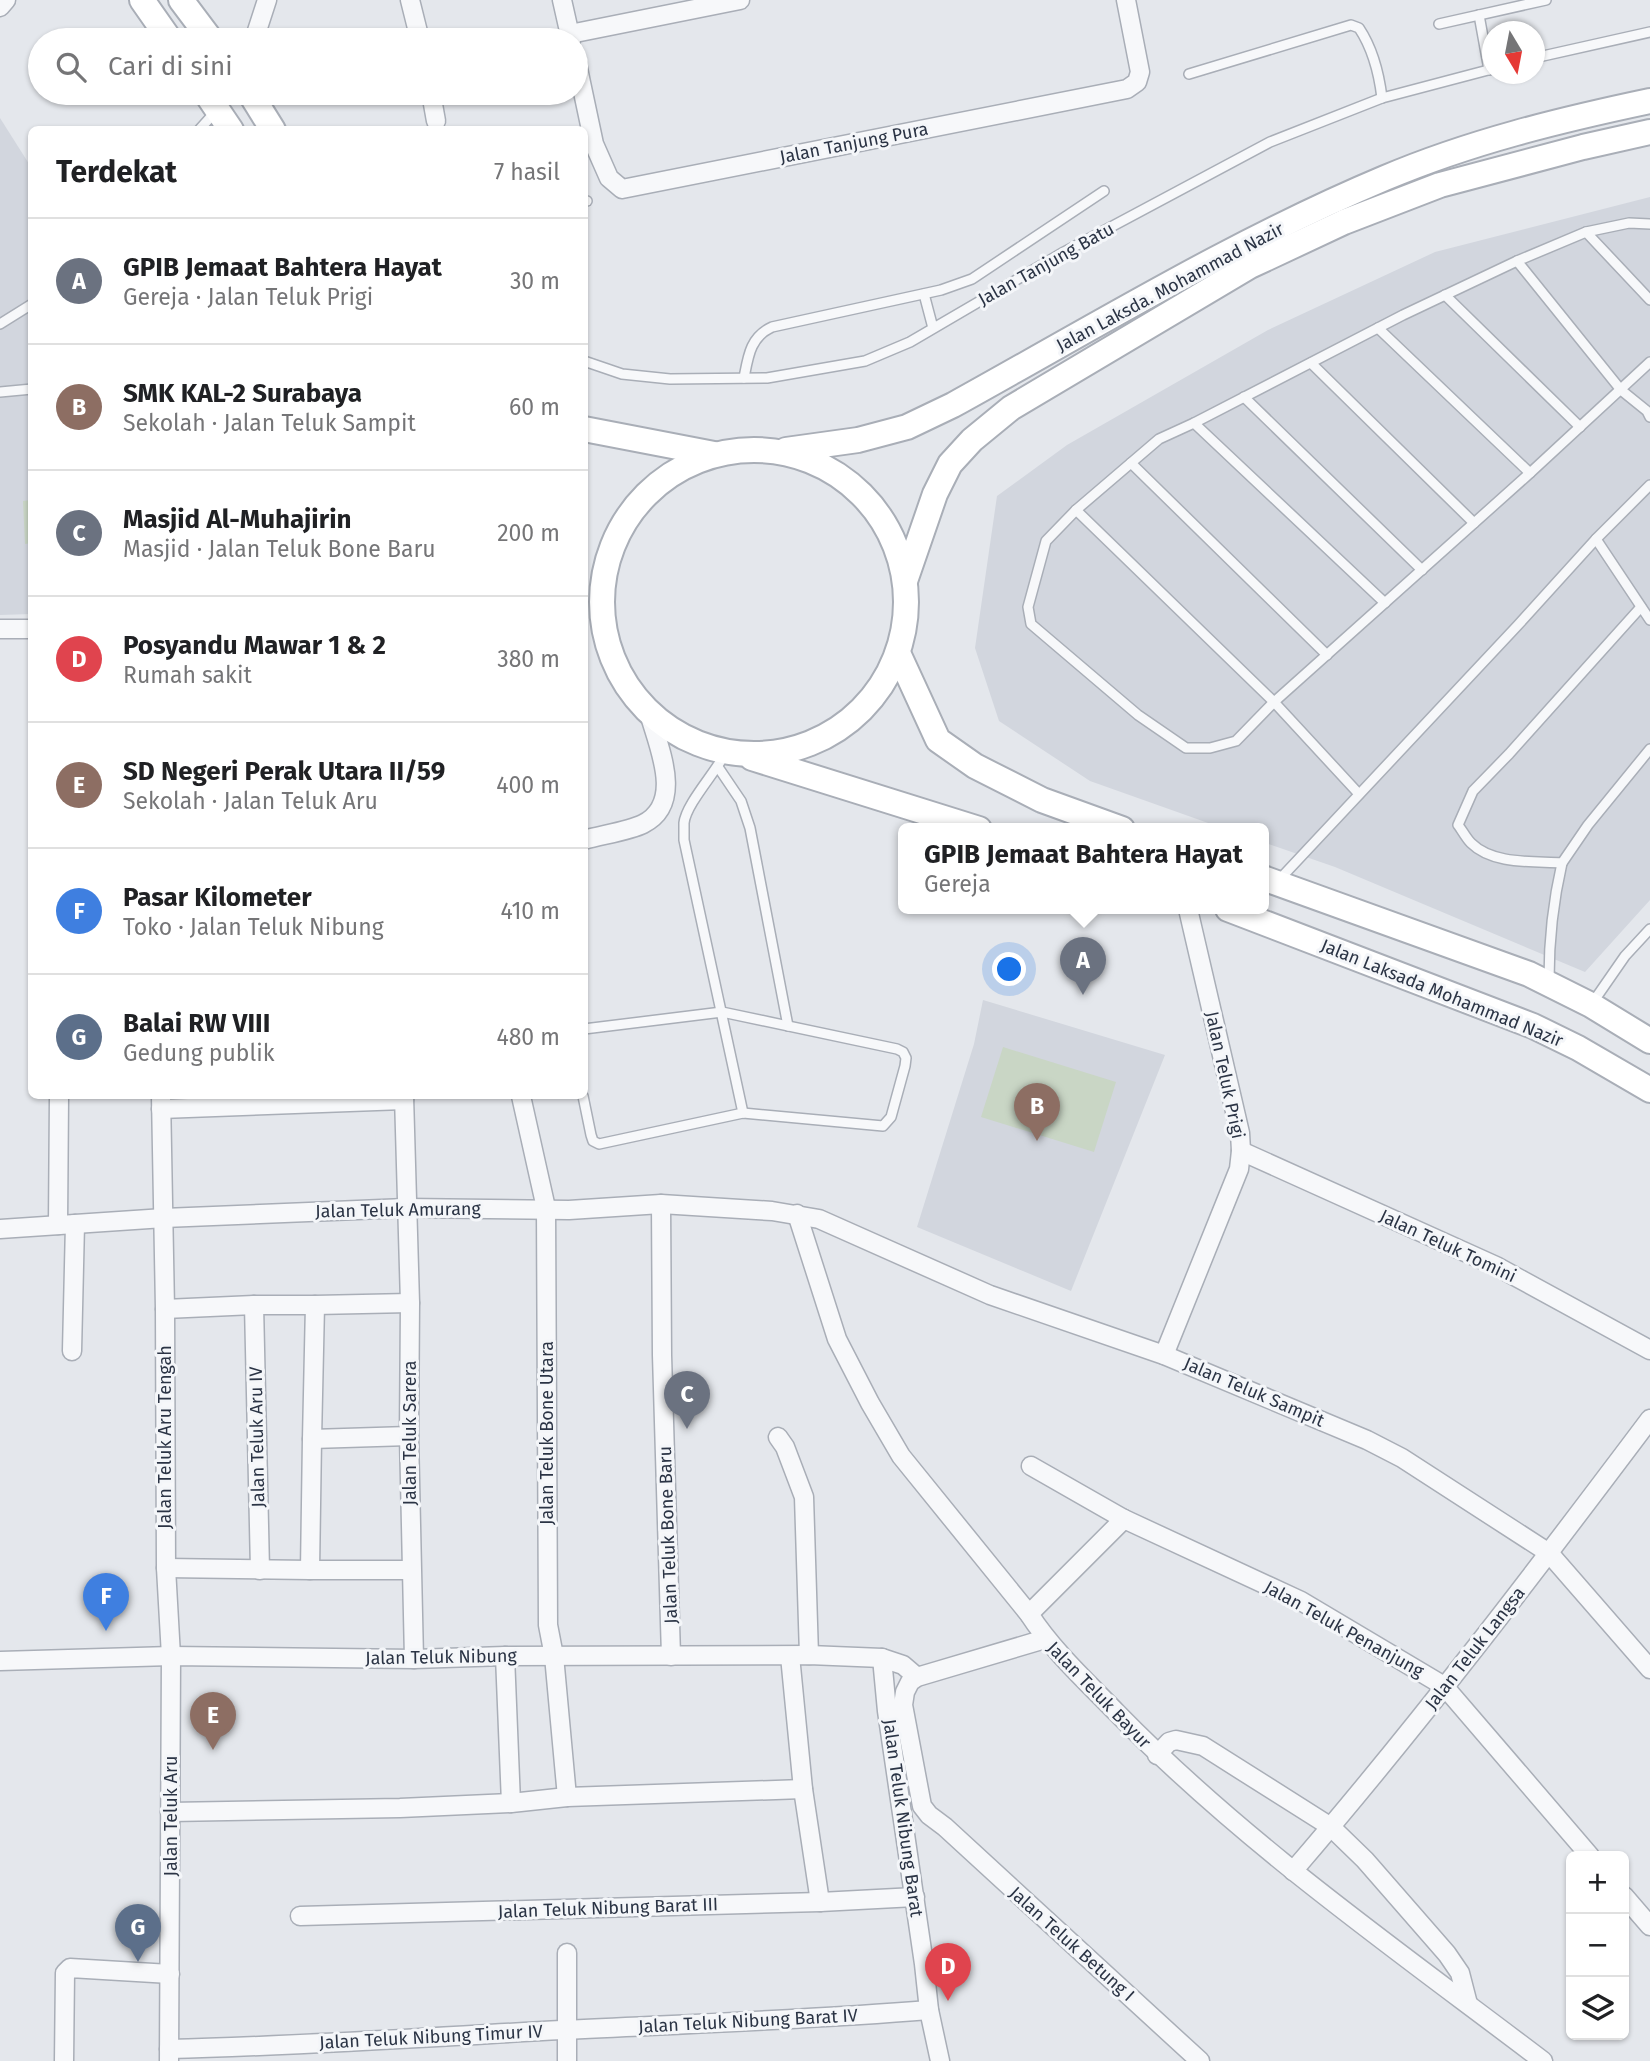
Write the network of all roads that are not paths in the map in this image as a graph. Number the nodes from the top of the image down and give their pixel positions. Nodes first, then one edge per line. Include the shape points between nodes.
1 (6, 0) edge
2 (142, 0) edge
3 (181, 0) edge
4 (267, 0) edge
5 (410, 0) edge
6 (562, 0) edge
7 (740, 0) edge
8 (1126, 0) edge
9 (1546, 0) edge
10 (676, 7) edge
11 (0, 8) edge
12 (1479, 15) junction
13 (1439, 24) dead end
14 (162, 28) edge
15 (202, 28) edge
16 (258, 28) edge
17 (417, 28) edge
18 (569, 28) edge
19 (1482, 29) edge
20 (588, 32) edge
21 (1650, 33) edge
22 (1545, 56) edge
23 (1482, 72) edge
24 (1189, 75) dead end
25 (1382, 97) junction
26 (1650, 101) edge
27 (210, 105) edge
28 (215, 105) edge
29 (257, 105) edge
30 (433, 105) edge
31 (586, 105) edge
32 (436, 121) dead end
33 (202, 126) edge
34 (229, 126) edge
35 (271, 126) edge
36 (1650, 132) edge
37 (1104, 191) dead end
38 (1650, 224) edge
39 (1586, 232) junction
40 (1517, 261) junction
41 (924, 294) junction
42 (1445, 295) junction
43 (1650, 299) edge
44 (28, 309) edge
45 (0, 324) edge
46 (933, 328) junction
47 (1378, 328) junction
48 (588, 362) edge
49 (1650, 362) edge
50 (1311, 363) junction
51 (744, 378) junction
52 (28, 390) edge
53 (1621, 390) junction
54 (0, 392) edge
55 (1244, 397) junction
56 (1650, 416) edge
57 (1194, 423) junction
58 (1580, 427) junction
59 (588, 430) edge
60 (775, 451) junction
61 (717, 454) junction
62 (1131, 463) junction
63 (1530, 473) junction
64 (1650, 485) edge
65 (1076, 510) junction
66 (1474, 523) junction
67 (1596, 539) junction
68 (1422, 570) junction
69 (905, 581) junction
70 (1385, 603) junction
71 (1641, 607) junction
72 (588, 620) edge
73 (1650, 620) edge
74 (0, 629) edge
75 (28, 629) edge
76 (606, 642) junction
77 (898, 653) junction
78 (1327, 655) junction
79 (1274, 702) junction
80 (649, 713) junction
81 (1650, 749) edge
82 (727, 758) junction
83 (1359, 794) junction
84 (958, 823) edge
85 (1105, 823) edge
86 (588, 839) edge
87 (1562, 863) junction
88 (1270, 880) edge
89 (1189, 914) edge
90 (1241, 914) edge
91 (1650, 929) edge
92 (1549, 985) junction
93 (1591, 1005) junction
94 (722, 1012) junction
95 (788, 1026) junction
96 (588, 1029) edge
97 (1650, 1041) edge
98 (1650, 1090) edge
99 (60, 1099) edge
100 (340, 1099) edge
101 (404, 1099) edge
102 (522, 1099) edge
103 (584, 1099) edge
104 (277, 1100) edge
105 (161, 1102) edge
106 (743, 1113) junction
107 (1241, 1152) junction
108 (662, 1204) junction
109 (406, 1208) junction
110 (546, 1208) junction
111 (797, 1214) junction
112 (164, 1218) junction
113 (66, 1224) junction
114 (0, 1229) edge
115 (410, 1303) junction
116 (254, 1304) junction
117 (315, 1305) junction
118 (165, 1309) junction
119 (1650, 1350) edge
120 (72, 1351) dead end
121 (1164, 1355) junction
122 (1650, 1419) edge
123 (409, 1436) junction
124 (778, 1437) dead end
125 (312, 1439) junction
126 (1031, 1466) dead end
127 (1124, 1519) junction
128 (1549, 1553) junction
129 (166, 1568) junction
130 (260, 1570) junction
131 (310, 1570) junction
132 (411, 1570) junction
133 (1029, 1614) junction
134 (1045, 1639) junction
135 (810, 1655) junction
136 (171, 1656) junction
137 (505, 1656) junction
138 (554, 1656) junction
139 (671, 1656) junction
140 (790, 1656) junction
141 (414, 1658) junction
142 (882, 1658) junction
143 (0, 1661) edge
144 (1650, 1669) edge
145 (916, 1677) junction
146 (1444, 1686) junction
147 (1157, 1755) junction
148 (803, 1789) junction
149 (567, 1797) junction
150 (511, 1803) junction
151 (170, 1812) junction
152 (1331, 1827) junction
153 (1586, 1851) edge
154 (1293, 1871) junction
155 (915, 1897) junction
156 (820, 1902) junction
157 (1629, 1902) edge
158 (300, 1916) dead end
159 (1650, 1926) edge
160 (567, 1953) dead end
161 (170, 1974) junction
162 (1468, 2004) junction
163 (929, 2010) junction
164 (567, 2030) junction
165 (169, 2055) edge
166 (64, 2061) edge
167 (567, 2061) edge
168 (940, 2061) edge
169 (1200, 2061) edge
170 (1543, 2061) edge

1 - 11 street
2 - 14 main road
3 - 15 main road
4 - 16 street
5 - 17 street
6 - 18 street
7 - 10 street
8 - 31 street, Jalan Tanjung Pura via 1140,72 1137,82 1127,89 622,189 609,178 594,144
9 - 12 lane
10 - 20 street
12 - 13 lane
12 - 19 lane
21 - 22 lane
23 - 25 lane, Jalan Tanjung Batu
24 - 25 lane via 1351,26 1359,28 1368,42 1380,74
25 - 46 lane, Jalan Tanjung Batu via 1269,142
26 - 60 main road, Jalan Laksda. Mohammad Nazir via 1470,146 1385,178 1237,247 907,427 858,440
27 - 33 lane
28 - 34 main road
29 - 35 main road
30 - 32 street
36 - 69 main road, Jalan Laksda. Mohammad Nazir via 1440,185 1344,222 1250,266 1011,408 950,464
37 - 41 lane via 972,279
38 - 39 lane via 1629,223
39 - 40 lane
39 - 43 lane
40 - 42 lane
40 - 53 lane
41 - 46 lane
41 - 51 lane via 762,331 749,349
42 - 47 lane
42 - 58 lane
44 - 45 lane
46 - 51 lane, Jalan Tanjung Batu via 865,361
47 - 50 lane
47 - 63 lane
48 - 51 lane, Jalan Tanjung Batu via 622,374 670,379
49 - 53 lane
50 - 55 lane
50 - 66 lane
52 - 54 lane
53 - 56 lane
53 - 58 lane
55 - 57 lane
55 - 68 lane
57 - 62 lane via 1159,439
57 - 70 lane
58 - 63 lane
59 - 61 main road
60 - 61 main road
60 - 69 main road via 828,469 872,504 888,527
61 - 76 main road via 688,464 663,480 640,500 622,525 602,582
62 - 65 lane
62 - 78 lane
63 - 66 lane
64 - 67 lane
65 - 79 lane
65 - 79 lane via 1046,541 1028,607 1031,624 1138,715 1186,748 1236,741
66 - 68 lane
67 - 71 lane
67 - 83 lane
68 - 70 lane
69 - 77 main road via 906,617
70 - 78 lane
71 - 73 lane
71 - 87 lane via 1472,791 1458,825 1471,843 1488,854
72 - 76 main road
74 - 75 street
76 - 80 main road via 630,692
77 - 82 main road via 886,679 847,723 795,749
77 - 85 main road via 938,740 975,766 1042,800
78 - 79 lane
79 - 83 lane
80 - 82 main road via 672,731
80 - 86 street via 667,778 663,804 643,824
81 - 87 lane
82 - 84 main road
82 - 94 lane via 692,803 684,821 684,840
82 - 95 lane via 750,828
83 - 88 lane
87 - 92 lane via 1549,939
88 - 92 main road
89 - 107 street, Jalan Teluk Prigi
90 - 98 main road, Jalan Laksada Mohammad Nazir via 1533,1026
91 - 93 lane
92 - 93 main road
93 - 97 main road
94 - 95 lane
94 - 96 lane
94 - 106 lane
95 - 106 lane via 903,1052 905,1066 891,1117 883,1126 876,1126
99 - 113 street
100 - 104 street
101 - 109 street, Jalan Teluk Sarera
102 - 110 street, Jalan Teluk Bone Utara
103 - 106 lane via 593,1141 599,1144
104 - 105 street
105 - 112 street, Jalan Teluk Aru Tengah
107 - 119 street, Jalan Teluk Tomini via 1496,1266
107 - 121 street, Jalan Teluk Prigi via 1239,1168
108 - 110 street, Jalan Teluk Amurang
108 - 111 street, Jalan Teluk Amurang
108 - 139 street, Jalan Teluk Bone Baru
109 - 110 street, Jalan Teluk Amurang
109 - 112 street, Jalan Teluk Amurang
109 - 115 street, Jalan Teluk Sarera
110 - 138 street, Jalan Teluk Bone Utara via 548,1625
111 - 121 street, Jalan Teluk Sampit via 819,1219 990,1295
111 - 133 street, Jalan Teluk Bayur via 837,1339 901,1456
112 - 113 street, Jalan Teluk Amurang
112 - 118 street, Jalan Teluk Aru Tengah
113 - 114 street, Jalan Teluk Amurang
113 - 120 street
115 - 117 street
115 - 123 street, Jalan Teluk Sarera
116 - 117 street
116 - 118 street
116 - 130 street, Jalan Teluk Aru IV
117 - 125 street
118 - 129 street, Jalan Teluk Aru Tengah
121 - 128 street, Jalan Teluk Sampit via 1367,1440
122 - 128 street, Jalan Teluk Langsa
123 - 125 street
123 - 132 street, Jalan Teluk Sarera
124 - 135 street via 804,1497
125 - 131 street
126 - 127 street, Jalan Teluk Penanjung
127 - 133 street
127 - 146 street, Jalan Teluk Penanjung via 1301,1601
128 - 144 street, Jalan Teluk Sampit
128 - 146 street, Jalan Teluk Langsa
129 - 130 street
129 - 136 street, Jalan Teluk Aru Tengah
130 - 131 street
131 - 132 street
132 - 141 street, Jalan Teluk Sarera
133 - 134 street, Jalan Teluk Bayur
134 - 145 street
134 - 147 street, Jalan Teluk Bayur
135 - 140 street, Jalan Teluk Nibung
135 - 142 street, Jalan Teluk Nibung
136 - 141 street, Jalan Teluk Nibung
136 - 143 street, Jalan Teluk Nibung
136 - 151 street, Jalan Teluk Aru
137 - 138 street, Jalan Teluk Nibung
137 - 141 street, Jalan Teluk Nibung
137 - 150 street
138 - 139 street, Jalan Teluk Nibung
138 - 149 street, Jalan Teluk Bone Utara
139 - 140 street, Jalan Teluk Nibung
140 - 148 street
142 - 145 street via 903,1665
142 - 155 street, Jalan Teluk Nibung Barat
145 - 169 street, Jalan Teluk Betung I via 905,1692 904,1705 922,1805 929,1815
146 - 152 street, Jalan Teluk Langsa
146 - 153 street, Jalan Teluk Penanjung
147 - 152 street via 1176,1740 1203,1746
147 - 154 street, Jalan Teluk Bayur
148 - 149 street
148 - 156 street
149 - 150 street
150 - 151 street
151 - 161 street, Jalan Teluk Aru
152 - 154 street, Jalan Teluk Langsa
152 - 162 street via 1447,1954 1460,1973
154 - 162 street, Jalan Teluk Bayur
155 - 156 street, Jalan Teluk Nibung Barat III
155 - 163 street, Jalan Teluk Nibung Barat
156 - 158 street, Jalan Teluk Nibung Barat III
157 - 159 street
160 - 164 street
161 - 165 street, Jalan Teluk Aru
161 - 166 street via 67,1970
162 - 170 street, Jalan Teluk Bayur
163 - 164 street, Jalan Teluk Nibung Barat IV
163 - 168 street, Jalan Teluk Nibung Barat
164 - 165 street, Jalan Teluk Nibung Timur IV
164 - 167 street

